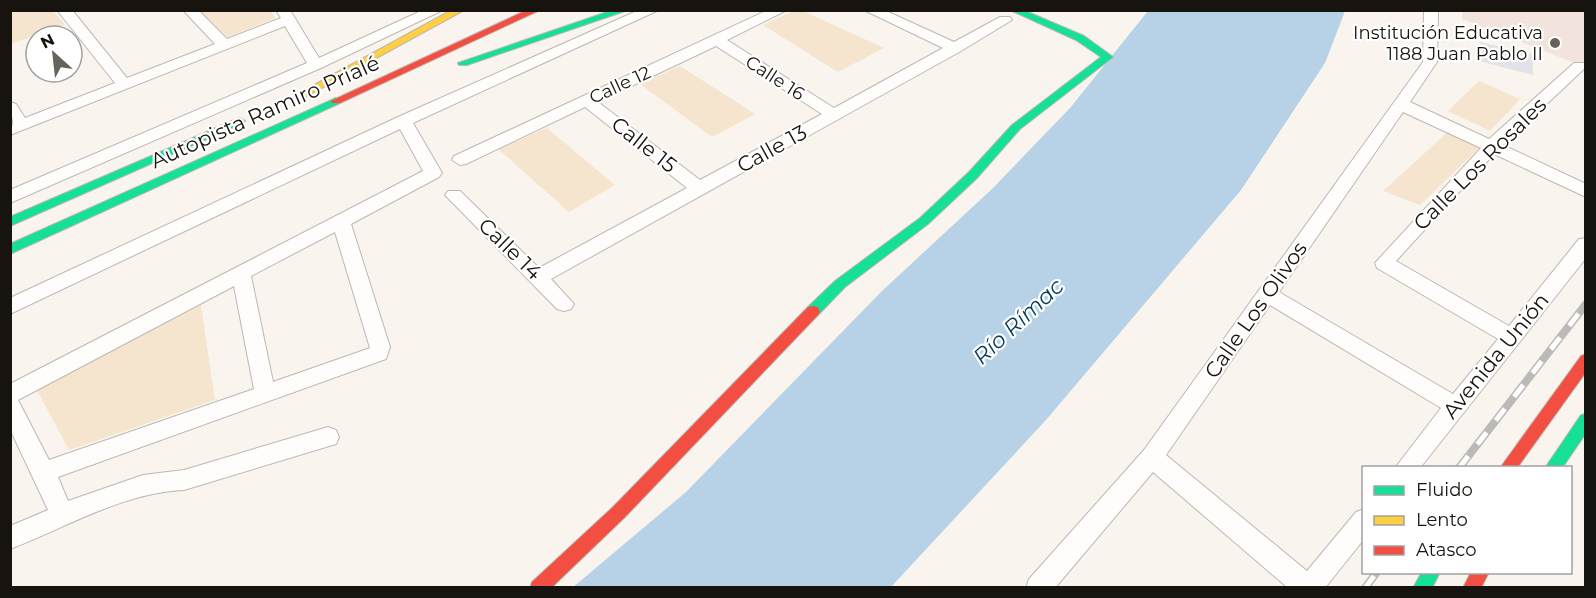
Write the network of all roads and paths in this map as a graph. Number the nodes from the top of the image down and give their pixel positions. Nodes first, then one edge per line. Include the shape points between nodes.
1 (64, 10) edge
2 (190, 10) edge
3 (436, 10) edge
4 (460, 10) edge
5 (536, 10) edge
6 (624, 10) edge
7 (652, 10) edge
8 (780, 10) edge
9 (871, 10) edge
10 (1431, 10) edge
11 (1016, 13) edge
12 (285, 15) edge
13 (410, 15) edge
14 (473, 20) dead end
15 (717, 40) junction
16 (225, 45) junction
17 (956, 48) junction
18 (316, 65) junction
19 (1579, 66) dead end
20 (446, 69) dead end
21 (424, 76) dead end
22 (124, 85) junction
23 (588, 101) junction
24 (1400, 104) junction
25 (10, 107) edge
26 (313, 113) junction
27 (834, 115) junction
28 (247, 118) dead end
29 (404, 121) junction
30 (16, 128) edge
31 (1492, 146) junction
32 (460, 160) dead end
33 (700, 189) junction
34 (1586, 191) edge
35 (454, 195) dead end
36 (10, 197) edge
37 (341, 221) junction
38 (10, 222) edge
39 (1586, 244) edge
40 (10, 250) edge
41 (241, 273) junction
42 (539, 277) junction
43 (1267, 294) junction
44 (564, 304) dead end
45 (10, 307) edge
46 (1511, 337) junction
47 (1586, 360) edge
48 (265, 393) junction
49 (10, 394) edge
50 (10, 406) edge
51 (1455, 406) junction
52 (1586, 420) edge
53 (328, 437) dead end
54 (1152, 457) junction
55 (1408, 466) edge
56 (1509, 466) edge
57 (1554, 466) edge
58 (44, 472) junction
59 (62, 516) junction
60 (1362, 522) edge
61 (10, 538) edge
62 (1430, 574) edge
63 (1480, 574) edge
64 (538, 588) edge
65 (1038, 588) edge
66 (1308, 588) edge
67 (1421, 588) edge
68 (1471, 588) edge

1 - 22 street
2 - 16 street
3 - 13 street
4 - 14 main road, Autopista Ramiro Prialé via 295,97
5 - 26 main road, Autopista Ramiro Prialé
6 - 20 main road
7 - 29 street
8 - 15 street, Calle 12
9 - 17 street
10 - 24 street, Calle Los Olivos via 1430,62
11 - 17 street, Calle 13
11 - 64 main road via 1104,51 1108,57 1016,127 973,175 924,220 840,284 619,512
12 - 16 street
12 - 18 street
13 - 18 street
15 - 23 street, Calle 12
15 - 27 street, Calle 16
16 - 22 street
17 - 27 street, Calle 13
18 - 36 street
19 - 31 street, Calle Los Rosales
21 - 26 main road
22 - 30 street
23 - 32 street, Calle 12
23 - 33 street, Calle 15
24 - 31 street
24 - 43 street, Calle Los Olivos
25 - 30 street
26 - 40 main road, Autopista Ramiro Prialé
27 - 33 street, Calle 13
28 - 38 main road, Autopista Ramiro Prialé
29 - 37 street via 433,173
29 - 45 street
31 - 34 street
31 - 46 street, Calle Los Rosales via 1384,263
33 - 42 street, Calle 13
35 - 42 street, Calle 14
37 - 41 street
37 - 48 street via 379,353
39 - 46 street, Avenida Unión
41 - 48 street
41 - 49 street
42 - 44 street, Calle 14
43 - 51 street
43 - 54 street, Calle Los Olivos
46 - 51 street, Avenida Unión
47 - 56 main road
48 - 58 street
50 - 58 street
51 - 55 street, Avenida Unión
52 - 57 main road
53 - 59 street via 183,480 157,482
54 - 65 street, Calle Los Olivos
54 - 66 street
58 - 59 street
59 - 61 street
60 - 66 street
62 - 67 main road
63 - 68 main road

